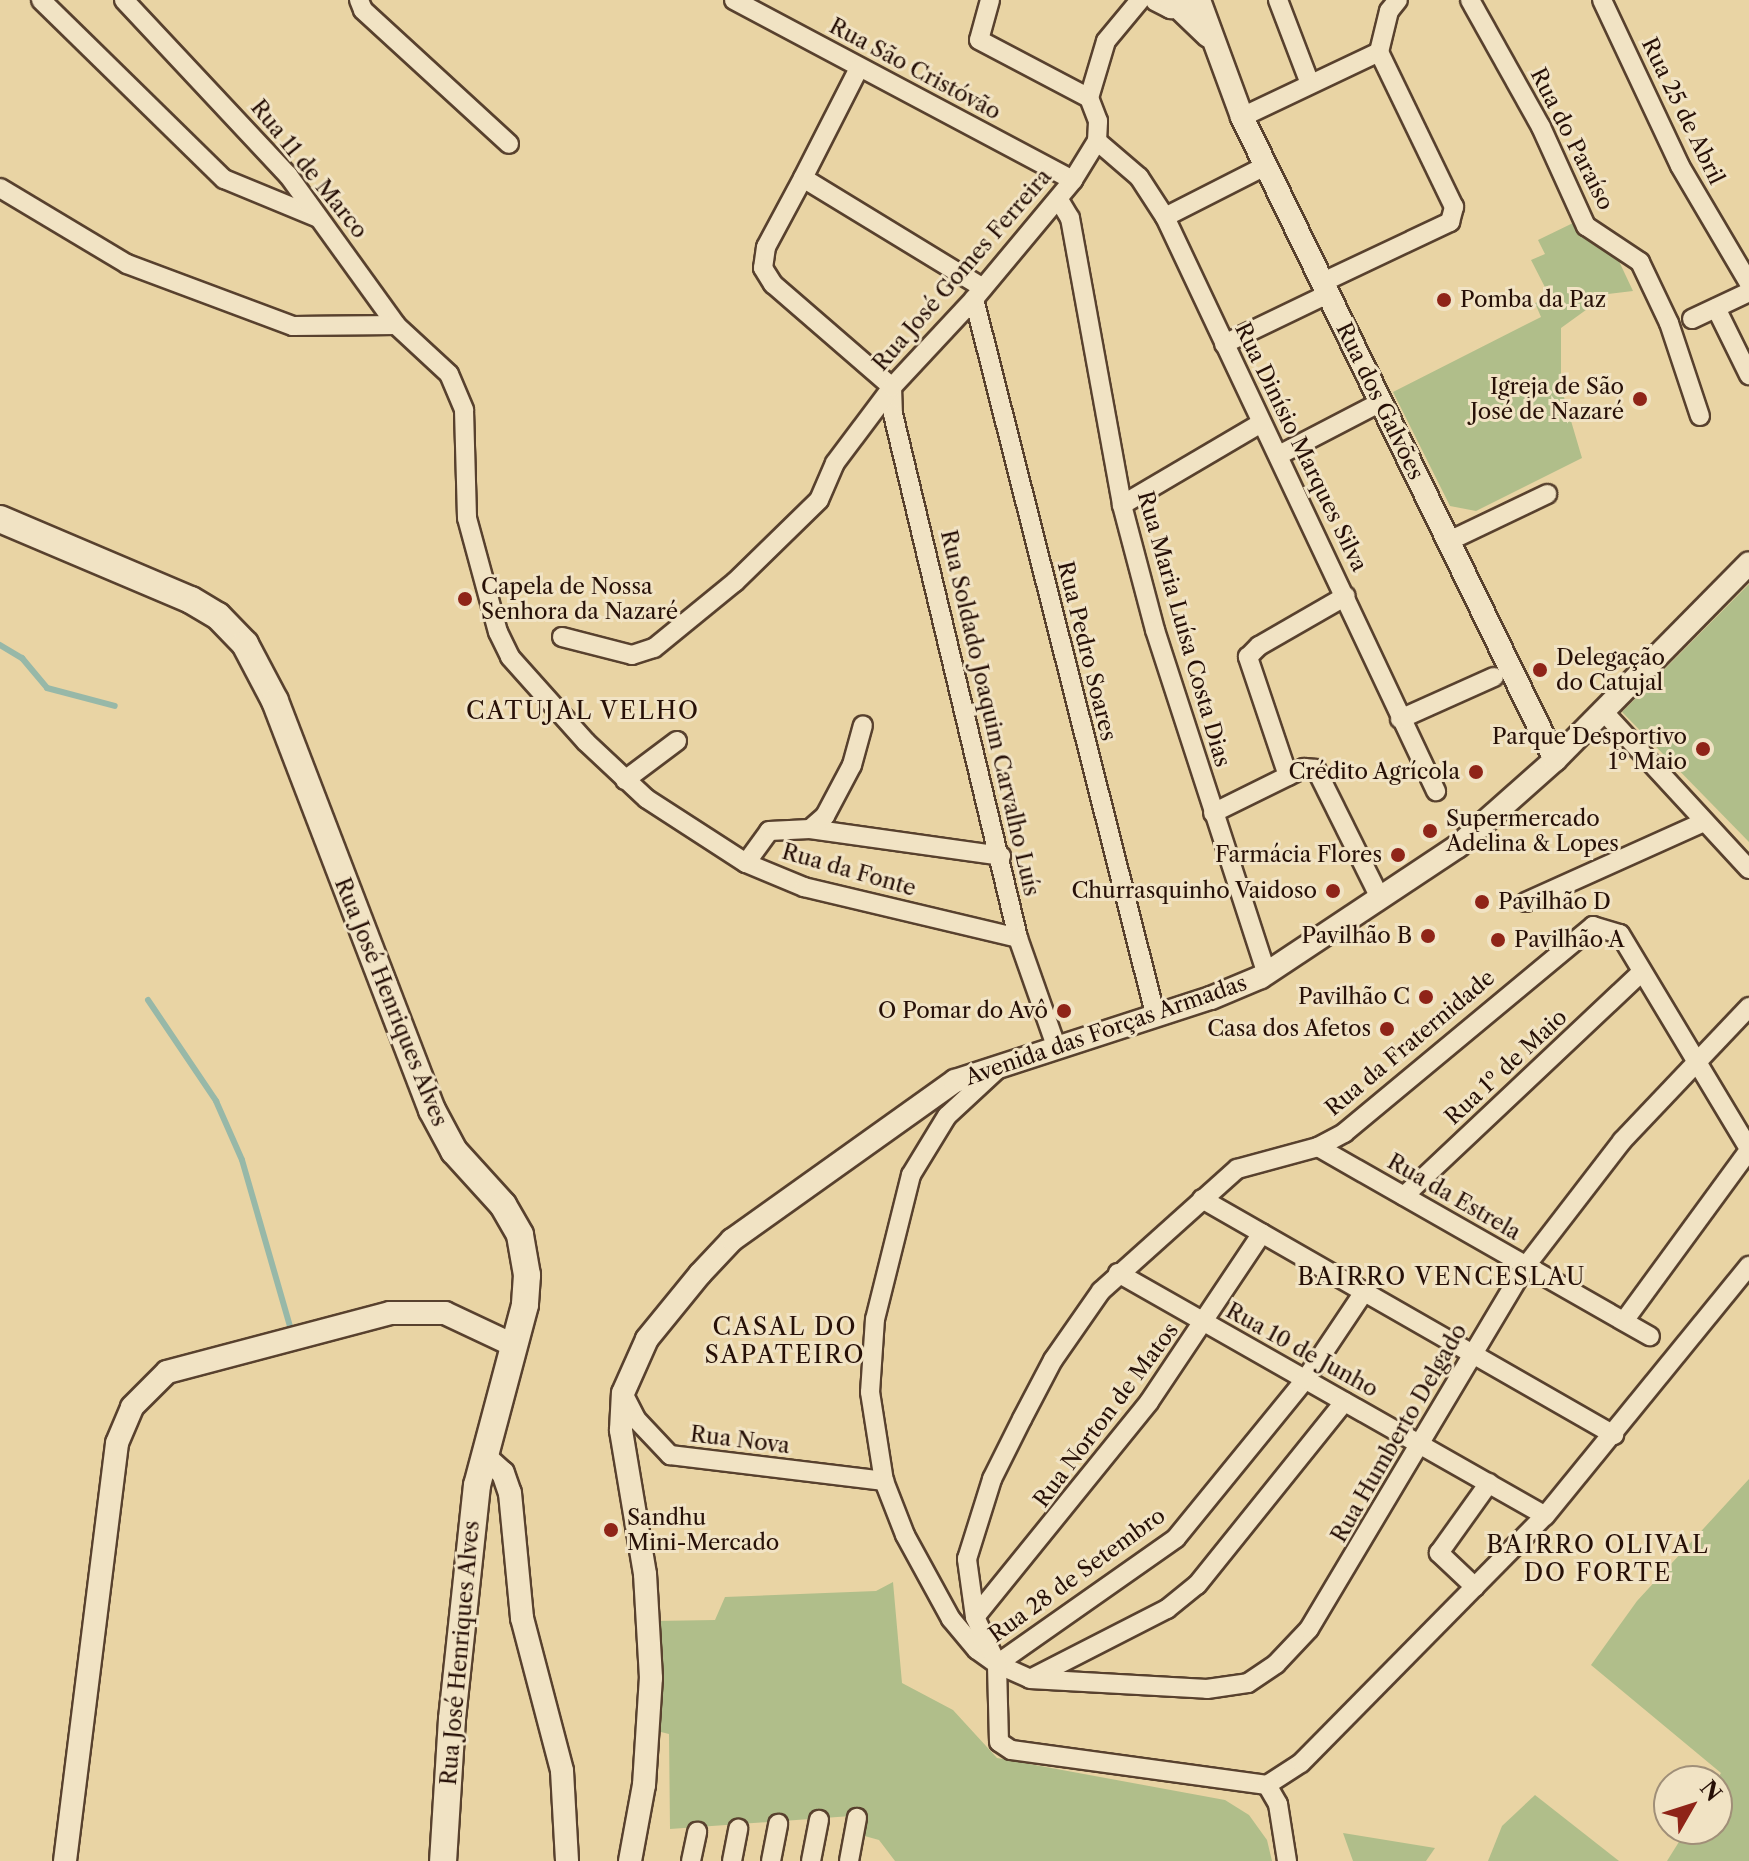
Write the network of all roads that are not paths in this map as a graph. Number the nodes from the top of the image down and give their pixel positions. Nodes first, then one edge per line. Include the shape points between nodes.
1 (41, 0) edge
2 (124, 0) edge
3 (734, 0) edge
4 (990, 0) edge
5 (1140, 0) edge
6 (1278, 0) edge
7 (1398, 0) edge
8 (1470, 0) edge
9 (1602, 0) edge
10 (1181, 2) edge
11 (361, 5) edge
12 (1379, 52) junction
13 (859, 68) junction
14 (1310, 84) junction
15 (1089, 98) junction
16 (1242, 117) junction
17 (1097, 141) junction
18 (509, 144) dead end
19 (1265, 166) junction
20 (803, 178) junction
21 (1073, 180) junction
22 (0, 188) edge
23 (1059, 200) junction
24 (316, 217) junction
25 (1165, 217) junction
26 (1749, 283) edge
27 (1324, 289) junction
28 (1749, 292) edge
29 (979, 293) junction
30 (1716, 308) junction
31 (1692, 319) dead end
32 (396, 325) junction
33 (1224, 344) junction
34 (449, 374) joint
35 (1749, 375) edge
36 (892, 387) junction
37 (1381, 402) junction
38 (1700, 416) dead end
39 (1261, 423) junction
40 (1279, 455) junction
41 (1547, 494) dead end
42 (1122, 505) junction
43 (0, 519) edge
44 (1449, 541) junction
45 (1749, 563) edge
46 (1346, 596) junction
47 (562, 637) dead end
48 (1494, 677) dead end
49 (1603, 711) junction
50 (1400, 719) junction
51 (863, 725) dead end
52 (677, 741) dead end
53 (1555, 760) junction
54 (1288, 776) junction
55 (625, 780) junction
56 (1436, 791) dead end
57 (1213, 813) junction
58 (1704, 822) junction
59 (810, 829) junction
60 (1001, 856) junction
61 (746, 863) junction
62 (1749, 869) edge
63 (1380, 898) junction
64 (1526, 902) dead end
65 (1018, 938) junction
66 (1642, 972) junction
67 (1267, 974) junction
68 (1749, 1007) edge
69 (1155, 1014) junction
70 (1056, 1046) junction
71 (1693, 1061) junction
72 (1005, 1063) junction
73 (1318, 1147) junction
74 (1749, 1150) edge
75 (1404, 1196) junction
76 (1202, 1199) junction
77 (1262, 1233) junction
78 (1749, 1266) edge
79 (1525, 1267) junction
80 (1118, 1273) junction
81 (1364, 1292) junction
82 (1624, 1321) junction
83 (1205, 1324) junction
84 (1650, 1336) dead end
85 (515, 1346) junction
86 (1473, 1354) junction
87 (1305, 1380) junction
88 (623, 1393) junction
89 (1344, 1402) junction
90 (1614, 1435) junction
91 (1423, 1444) junction
92 (484, 1456) junction
93 (884, 1481) junction
94 (1489, 1483) junction
95 (1545, 1516) junction
96 (1475, 1587) junction
97 (975, 1617) junction
98 (997, 1664) junction
99 (1030, 1679) junction
100 (1267, 1785) junction
101 (857, 1818) dead end
102 (819, 1820) dead end
103 (778, 1824) dead end
104 (738, 1829) dead end
105 (697, 1832) dead end
106 (65, 1861) edge
107 (443, 1861) edge
108 (567, 1861) edge
109 (630, 1861) edge
110 (691, 1861) edge
111 (732, 1861) edge
112 (771, 1861) edge
113 (811, 1861) edge
114 (849, 1861) edge
115 (1287, 1861) edge

1 - 24 street via 224,179
2 - 24 street, Rua 11 de Marco via 248,129
3 - 13 street, Rua São Cristóvão
4 - 15 street via 979,40
5 - 15 street via 1106,41
6 - 14 street
7 - 12 street via 1389,11
8 - 38 street, Rua do Paraíso via 1541,127 1586,226 1640,262
9 - 26 street, Rua 25 de Abril via 1680,166
10 - 16 street, Rua dos Galvões via 1211,40
11 - 18 street
12 - 14 street
12 - 27 street via 1454,207 1450,222
13 - 20 street
13 - 21 street, Rua São Cristóvão
14 - 16 street
15 - 17 street via 1098,121
16 - 19 street, Rua dos Galvões
17 - 21 street, Rua José Gomes Ferreira
17 - 25 street, Rua Dinísio Marques Silva via 1139,177
19 - 25 street
19 - 27 street, Rua dos Galvões
20 - 29 street
20 - 36 street via 766,247 763,268 773,284
21 - 23 street, Rua José Gomes Ferreira
22 - 32 street via 127,264 293,326
23 - 29 street, Rua José Gomes Ferreira
23 - 42 street, Rua Maria Luísa Costa Dias via 1070,218
24 - 32 street, Rua 11 de Marco
25 - 33 street, Rua Dinísio Marques Silva
27 - 33 street
27 - 37 street, Rua dos Galvões
28 - 30 street
29 - 36 street, Rua José Gomes Ferreira
29 - 69 street, Rua Pedro Soares
30 - 31 street
30 - 35 street
32 - 34 street, Rua 11 de Marco
33 - 39 street, Rua Dinísio Marques Silva
34 - 55 street, Rua da Fonte via 464,410 467,518 498,632 526,675
36 - 47 street, Rua José Gomes Ferreira via 819,500 654,648 632,655
36 - 60 street, Rua Soldado Joaquim Carvalho Luís via 893,414
37 - 40 street
37 - 44 street, Rua dos Galvões
39 - 40 street, Rua Dinísio Marques Silva
39 - 42 street
40 - 46 street, Rua Dinísio Marques Silva
41 - 44 street
42 - 57 street, Rua Maria Luísa Costa Dias
43 - 85 main road, Rua José Henriques Alves via 191,600 228,624 254,657 432,1110 454,1151 503,1205 520,1235 527,1292
44 - 53 street, Rua dos Galvões
45 - 49 street, Avenida das Forças Armadas
46 - 50 street, Rua Dinísio Marques Silva
46 - 54 street via 1248,657
48 - 50 street
49 - 53 street, Avenida das Forças Armadas
49 - 58 street
50 - 56 street, Rua Dinísio Marques Silva
51 - 59 street via 835,797
52 - 55 street
53 - 63 street, Avenida das Forças Armadas via 1458,846
54 - 57 street
54 - 63 street via 1316,769
55 - 61 street, Rua da Fonte via 702,838
57 - 67 street, Rua Maria Luísa Costa Dias
58 - 62 street
58 - 64 street
59 - 60 street
59 - 61 street via 769,831
60 - 65 street, Rua Soldado Joaquim Carvalho Luís
61 - 65 street, Rua da Fonte via 804,887
63 - 67 street, Avenida das Forças Armadas
65 - 70 street, Rua Soldado Joaquim Carvalho Luís
66 - 71 street
66 - 73 street, Rua da Fraternidade via 1620,934 1593,926 1344,1133
66 - 75 street, Rua 1º de Maio
67 - 69 street, Avenida das Forças Armadas
68 - 71 street, Rua Humberto Delgado
69 - 70 street, Avenida das Forças Armadas
70 - 72 street, Avenida das Forças Armadas
71 - 74 street
71 - 79 street, Rua Humberto Delgado via 1622,1141
72 - 88 street, Avenida das Forças Armadas via 979,1069 941,1089 732,1240 647,1339
72 - 93 street, Rua 28 de Setembro via 947,1116 911,1175 875,1319 870,1392
73 - 75 street, Rua da Estrela
73 - 76 street, Rua da Fraternidade via 1249,1163
74 - 82 street
75 - 79 street, Rua da Estrela
76 - 77 street
76 - 80 street, Rua da Fraternidade
77 - 81 street
77 - 83 street, Rua Norton de Matos
78 - 90 street
79 - 82 street, Rua da Estrela
79 - 86 street, Rua Humberto Delgado
80 - 83 street, Rua 10 de Junho
80 - 97 street, Rua da Fraternidade via 1053,1360 992,1479 967,1559
81 - 86 street
81 - 87 street, Rua 28 de Setembro
82 - 84 street, Rua da Estrela
83 - 87 street, Rua 10 de Junho
83 - 97 street, Rua Norton de Matos
85 - 92 main road, Rua José Henriques Alves
85 - 106 street via 445,1313 390,1313 167,1372 132,1407 117,1443
86 - 90 street
86 - 91 street, Rua Humberto Delgado
87 - 89 street, Rua 10 de Junho
87 - 98 street, Rua 28 de Setembro via 1176,1538
88 - 93 street, Rua Nova via 636,1419 670,1455
88 - 109 street, Avenida das Forças Armadas via 621,1430 645,1574 651,1678 644,1785
89 - 91 street, Rua 10 de Junho
89 - 99 street via 1197,1585 1167,1609
90 - 95 street
91 - 94 street, Rua 10 de Junho
91 - 99 street, Rua Humberto Delgado via 1309,1629 1276,1664 1248,1683 1207,1689
92 - 107 main road, Rua José Henriques Alves via 469,1548
92 - 108 street via 503,1473 510,1493 522,1618 562,1771
93 - 98 street, Rua 28 de Setembro via 905,1535 951,1619
94 - 95 street, Rua 10 de Junho
94 - 96 street via 1439,1553
95 - 96 street
96 - 100 street via 1301,1763
97 - 98 street, Rua da Fraternidade
98 - 99 street, Rua Humberto Delgado
98 - 100 street via 999,1742 1011,1750
100 - 115 street via 1278,1804
101 - 114 street
102 - 113 street
103 - 112 street
104 - 111 street
105 - 110 street

